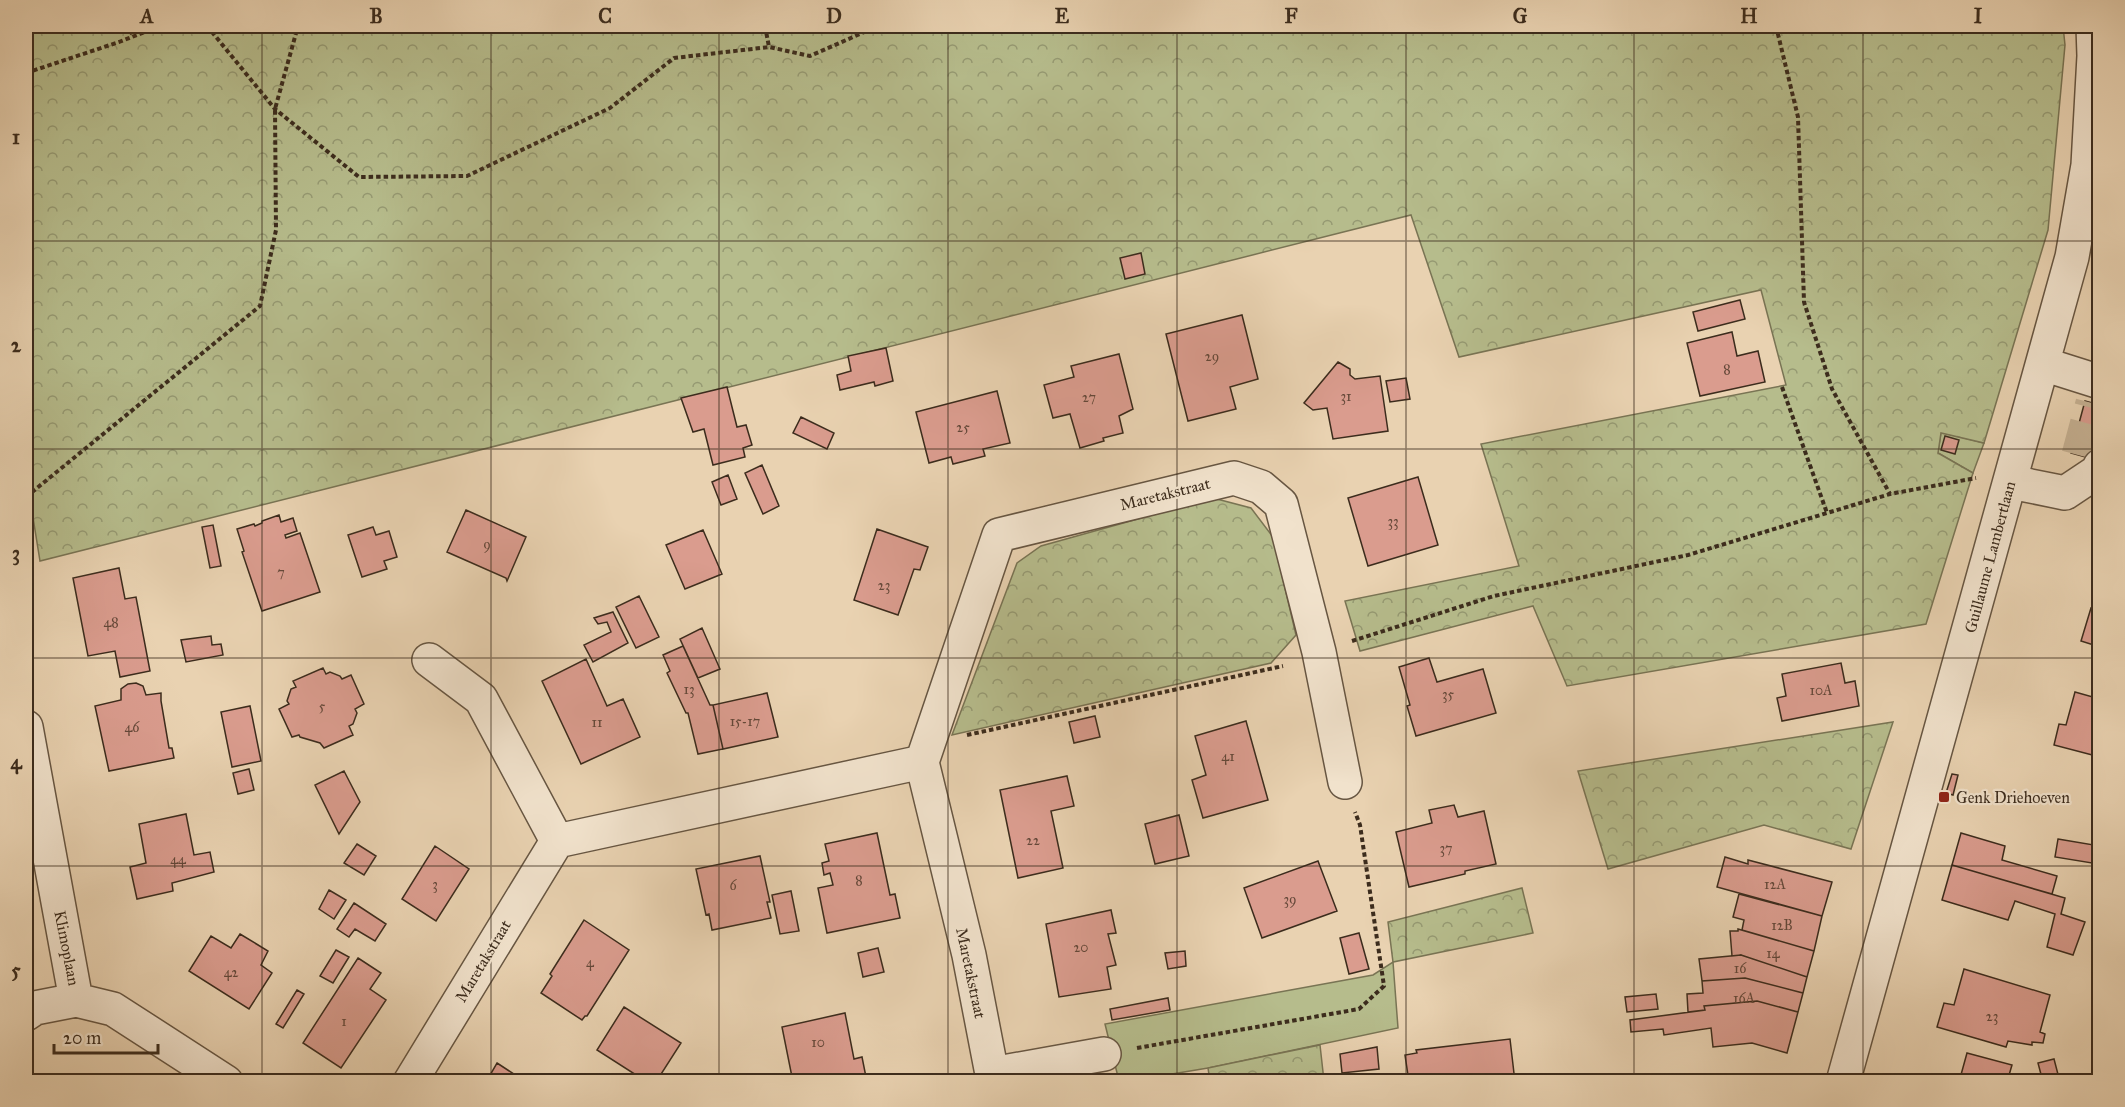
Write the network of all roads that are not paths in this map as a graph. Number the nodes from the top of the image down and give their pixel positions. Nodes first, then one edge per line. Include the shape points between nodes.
1 (2093, 26) edge
2 (2043, 364) junction
3 (2096, 389) edge
4 (2089, 460) tunnel mouth
5 (1998, 479) junction
6 (429, 660) dead end
7 (26, 727) edge
8 (922, 762) junction
9 (1350, 797) road end
10 (557, 841) junction
11 (76, 1000) junction
12 (26, 1014) edge
13 (1119, 1051) road end
14 (226, 1082) edge
15 (410, 1082) edge
16 (1843, 1082) edge

1 - 2 street, Guillaume Lambertlaan via 2088,165 2072,257
2 - 3 street
2 - 5 street, Guillaume Lambertlaan
4 - 5 street via 2098,471 2065,493
5 - 16 street, Guillaume Lambertlaan
6 - 10 street via 481,699
7 - 11 street, Klimoplaan
8 - 9 street, Maretakstraat via 999,536 1234,477 1261,487 1281,504 1319,652
8 - 10 street
8 - 13 street, Maretakstraat via 969,955 992,1074
10 - 15 street, Maretakstraat
11 - 12 street via 35,1008
11 - 14 street, Klimoplaan via 113,1009

